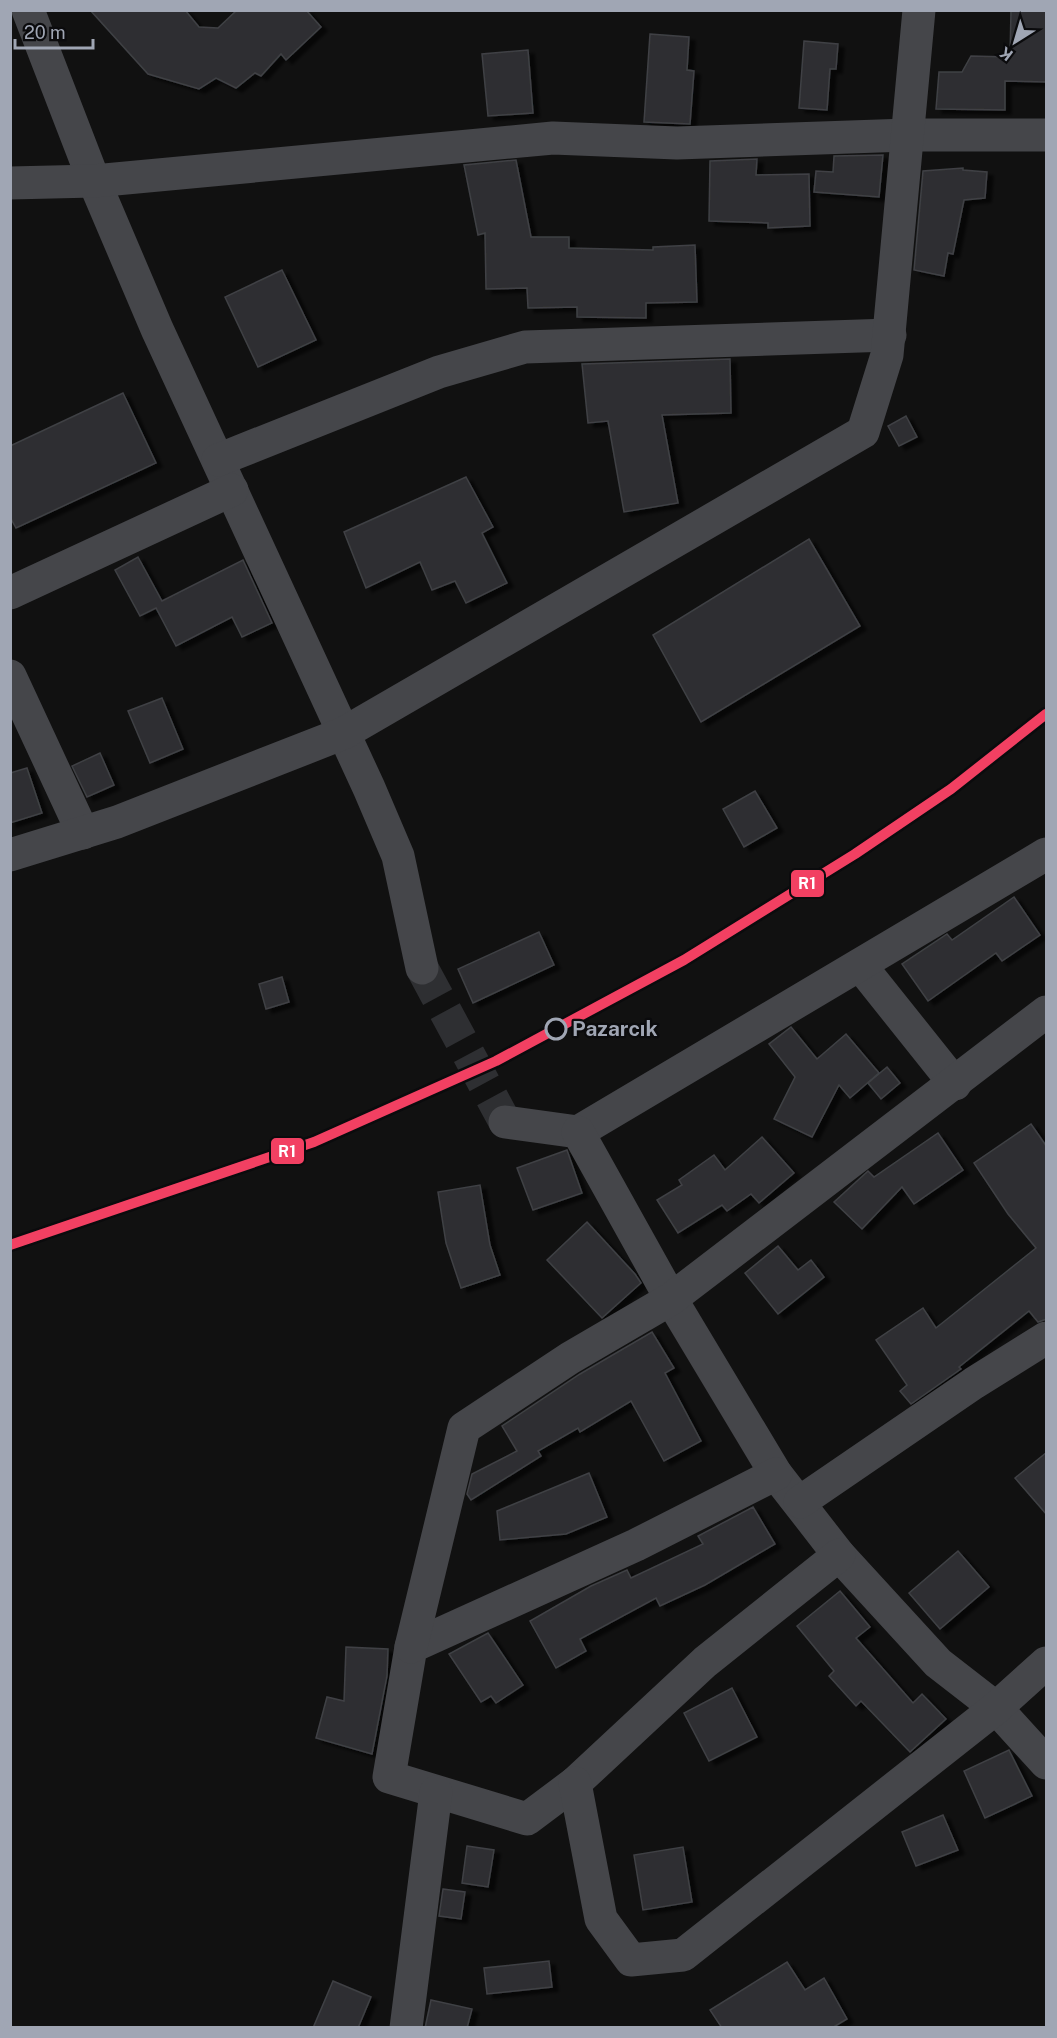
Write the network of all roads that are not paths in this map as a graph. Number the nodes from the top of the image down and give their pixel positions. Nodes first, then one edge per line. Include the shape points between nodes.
1 (28, 10) edge
2 (919, 10) edge
3 (908, 135) junction
4 (1047, 135) edge
5 (94, 181) junction
6 (10, 183) edge
7 (890, 335) junction
8 (218, 460) junction
9 (232, 490) junction
10 (10, 593) edge
11 (10, 676) edge
12 (344, 733) junction
13 (83, 833) junction
14 (1047, 854) edge
15 (10, 855) edge
16 (860, 965) junction
17 (422, 968) tunnel mouth
18 (1047, 1012) edge
19 (955, 1084) junction
20 (505, 1122) dead end
21 (578, 1132) junction
22 (671, 1299) junction
23 (1047, 1338) edge
24 (776, 1474) junction
25 (800, 1502) junction
26 (838, 1555) junction
27 (411, 1647) junction
28 (1047, 1663) edge
29 (996, 1708) junction
30 (1047, 1763) edge
31 (574, 1784) junction
32 (436, 1792) junction
33 (406, 2028) edge

1 - 5 street
2 - 3 street
3 - 4 street
3 - 5 street via 677,143 553,138
3 - 7 street
5 - 6 street
5 - 8 street
7 - 8 street via 525,347 439,372
7 - 12 street via 863,432
8 - 9 street
9 - 10 street
9 - 12 street
11 - 13 street
12 - 13 street
12 - 17 street via 398,856
13 - 15 street
14 - 16 street
16 - 19 street
16 - 21 street
18 - 19 street
19 - 22 street
20 - 21 street
21 - 22 street
22 - 24 street
22 - 27 street via 570,1358 464,1428
23 - 25 street
24 - 25 street
24 - 27 street via 636,1545
25 - 26 street
26 - 29 street via 938,1663
26 - 31 street via 705,1662
27 - 32 street via 388,1777
28 - 29 street
29 - 30 street
29 - 31 street via 683,1955 631,1960 602,1919
31 - 32 street via 527,1819
32 - 33 street

